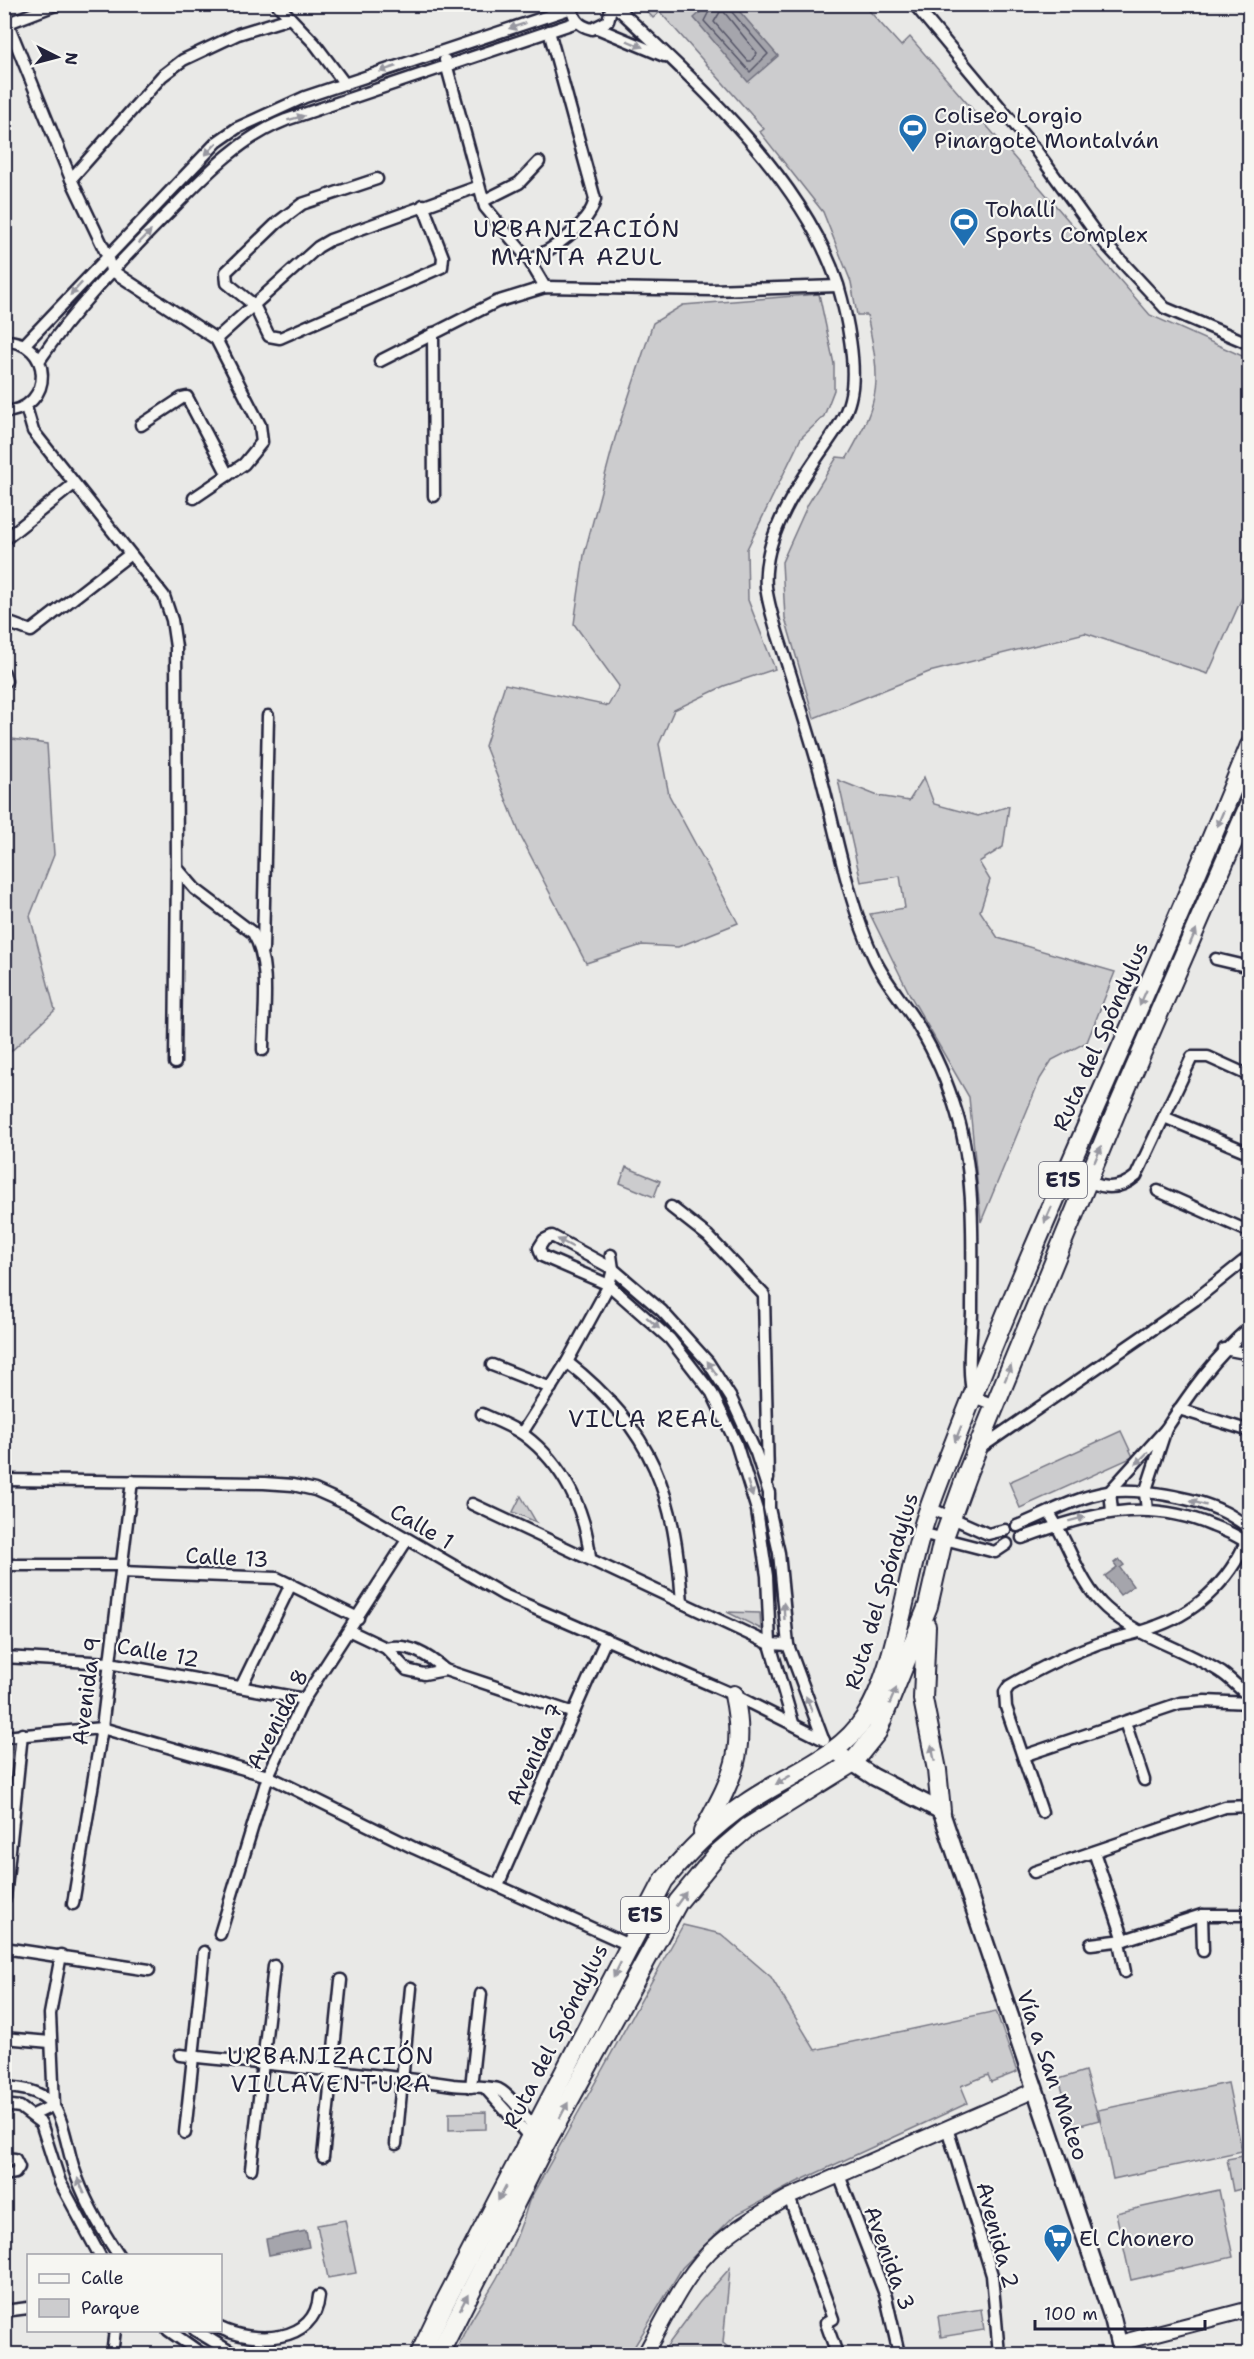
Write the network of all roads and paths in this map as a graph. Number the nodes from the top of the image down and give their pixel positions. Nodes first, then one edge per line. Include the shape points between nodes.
1 (58, 4) edge
2 (278, 4) edge
3 (613, 4) edge
4 (914, 4) edge
5 (572, 6) edge
6 (6, 18) edge
7 (290, 18) junction
8 (577, 22) junction
9 (597, 28) junction
10 (549, 31) junction
11 (443, 50) junction
12 (673, 60) junction
13 (446, 65) junction
14 (345, 84) junction
15 (539, 162) dead end
16 (71, 179) junction
17 (377, 179) dead end
18 (477, 187) junction
19 (483, 201) junction
20 (423, 205) junction
21 (107, 255) junction
22 (529, 260) junction
23 (111, 270) junction
24 (838, 286) junction
25 (545, 287) junction
26 (254, 305) junction
27 (433, 333) junction
28 (216, 339) junction
29 (4, 341) edge
30 (1250, 344) edge
31 (24, 345) junction
32 (39, 361) junction
33 (380, 361) dead end
34 (26, 407) junction
35 (4, 412) edge
36 (141, 424) dead end
37 (228, 475) junction
38 (74, 484) junction
39 (434, 496) dead end
40 (194, 498) dead end
41 (4, 540) edge
42 (129, 555) junction
43 (5, 623) edge
44 (268, 716) dead end
45 (1250, 745) edge
46 (1242, 788) edge
47 (1250, 804) edge
48 (177, 868) junction
49 (263, 958) junction
50 (1216, 959) dead end
51 (1250, 968) edge
52 (263, 1050) dead end
53 (175, 1063) dead end
54 (1250, 1076) edge
55 (1164, 1118) junction
56 (1250, 1153) edge
57 (1066, 1173) junction
58 (1087, 1181) junction
59 (1158, 1191) dead end
60 (671, 1207) dead end
61 (1250, 1232) edge
62 (611, 1255) dead end
63 (1250, 1256) edge
64 (613, 1269) junction
65 (609, 1284) junction
66 (1250, 1327) edge
67 (679, 1328) junction
68 (670, 1338) junction
69 (1224, 1349) junction
70 (1250, 1354) edge
71 (567, 1362) junction
72 (492, 1365) dead end
73 (724, 1386) junction
74 (551, 1388) junction
75 (712, 1393) junction
76 (973, 1398) junction
77 (995, 1405) junction
78 (1179, 1409) junction
79 (482, 1414) dead end
80 (1166, 1429) junction
81 (1250, 1431) edge
82 (522, 1433) junction
83 (750, 1438) junction
84 (736, 1443) junction
85 (976, 1451) junction
86 (4, 1480) edge
87 (132, 1481) junction
88 (1110, 1491) junction
89 (769, 1493) junction
90 (1145, 1493) junction
91 (472, 1504) dead end
92 (769, 1508) junction
93 (930, 1508) junction
94 (757, 1510) junction
95 (1147, 1510) junction
96 (1112, 1511) junction
97 (1049, 1513) junction
98 (949, 1518) junction
99 (1058, 1525) junction
100 (1017, 1526) dead end
101 (1005, 1530) dead end
102 (921, 1533) junction
103 (988, 1534) junction
104 (1249, 1537) edge
105 (1022, 1538) dead end
106 (407, 1540) junction
107 (943, 1540) junction
108 (1007, 1544) dead end
109 (994, 1552) junction
110 (590, 1558) junction
111 (4, 1565) edge
112 (122, 1569) junction
113 (781, 1575) junction
114 (767, 1576) junction
115 (291, 1584) junction
116 (682, 1603) junction
117 (928, 1606) junction
118 (358, 1618) junction
119 (350, 1630) junction
120 (1137, 1632) junction
121 (606, 1639) junction
122 (770, 1644) junction
123 (788, 1645) junction
124 (386, 1648) junction
125 (4, 1657) edge
126 (109, 1663) junction
127 (446, 1670) junction
128 (241, 1687) junction
129 (734, 1695) junction
130 (1250, 1698) edge
131 (304, 1699) junction
132 (1250, 1703) edge
133 (574, 1713) junction
134 (1125, 1722) junction
135 (793, 1723) junction
136 (102, 1728) junction
137 (22, 1734) junction
138 (4, 1737) edge
139 (828, 1745) junction
140 (1023, 1756) junction
141 (852, 1764) junction
142 (268, 1776) junction
143 (1144, 1780) dead end
144 (1250, 1806) edge
145 (940, 1811) junction
146 (1042, 1812) dead end
147 (699, 1839) junction
148 (1094, 1852) junction
149 (1034, 1872) dead end
150 (498, 1885) junction
151 (5, 1898) edge
152 (73, 1904) dead end
153 (1202, 1915) junction
154 (1250, 1915) edge
155 (220, 1934) dead end
156 (1122, 1941) junction
157 (1091, 1944) dead end
158 (629, 1945) junction
159 (4, 1947) edge
160 (1203, 1951) dead end
161 (204, 1952) dead end
162 (61, 1955) junction
163 (273, 1966) dead end
164 (149, 1970) dead end
165 (1125, 1972) dead end
166 (341, 1980) dead end
167 (411, 1988) dead end
168 (481, 1994) dead end
169 (4, 2038) edge
170 (50, 2042) junction
171 (180, 2055) dead end
172 (193, 2056) junction
173 (263, 2064) junction
174 (332, 2070) junction
175 (402, 2078) junction
176 (4, 2087) edge
177 (471, 2087) junction
178 (1035, 2090) junction
179 (4, 2104) edge
180 (54, 2105) junction
181 (33, 2115) junction
182 (947, 2128) junction
183 (185, 2133) dead end
184 (539, 2139) junction
185 (396, 2144) dead end
186 (324, 2157) dead end
187 (4, 2158) edge
188 (251, 2169) dead end
189 (4, 2175) edge
190 (839, 2175) junction
191 (789, 2197) junction
192 (96, 2219) junction
193 (81, 2224) junction
194 (99, 2254) edge
195 (118, 2254) edge
196 (319, 2296) dead end
197 (27, 2308) edge
198 (1250, 2309) edge
199 (4, 2311) edge
200 (222, 2329) edge
201 (115, 2332) edge
202 (172, 2332) edge
203 (197, 2332) edge
204 (212, 2342) junction
205 (1120, 2349) edge
206 (111, 2355) edge
207 (203, 2355) edge
208 (234, 2355) edge
209 (420, 2355) edge
210 (441, 2355) edge
211 (645, 2355) edge
212 (837, 2355) edge
213 (899, 2355) edge
214 (999, 2355) edge

1 - 6 street
2 - 7 street
3 - 9 street via 608,21
3 - 12 street
4 - 30 street via 1035,149 1097,235 1165,308
5 - 8 street
5 -> 11 street
6 - 16 street
7 - 14 street
7 - 16 street via 238,34 183,60 162,76
8 - 9 street via 586,28
8 - 10 street
9 -> 12 street
10 - 13 street
10 - 22 street via 595,199 594,208 560,244
11 - 13 street
11 -> 14 street
12 - 24 street via 759,152 805,214
13 - 18 street
23 -> 13 street via 204,177 252,136 286,120 378,92
14 -> 21 street via 259,117 217,142
15 - 19 street via 519,183
16 - 21 street
17 - 26 street via 302,204 226,272 227,283
18 - 19 street
18 - 20 street
19 - 22 street
20 - 26 street via 318,247
20 - 26 street via 443,257 442,267 280,338 264,331
21 - 23 street
21 -> 31 street
22 - 25 street
23 - 28 street
23 - 32 street
24 - 25 street via 712,290
24 - 76 street via 851,351 850,402 780,525 771,550 766,585 861,929 886,980 937,1059 966,1149 972,1319 968,1363
25 - 27 street via 496,302
26 - 28 street
27 - 33 street
27 - 39 street
28 - 37 street via 260,425 262,442 244,465
29 - 31 street
31 - 32 street
32 - 34 street via 39,391
34 - 35 street
34 - 38 street via 33,431
36 - 37 street via 187,398
37 - 40 street
38 - 41 street
38 - 42 street
42 - 43 street via 31,631
42 - 48 street via 164,597 175,633
44 - 49 street
45 - 46 highway, Ruta del Spóndylus / E15
46 -> 57 highway, Ruta del Spóndylus / E15
58 -> 47 highway, Ruta del Spóndylus / E15
48 - 49 street via 195,889 253,933
48 - 53 street
49 - 52 street
50 - 51 street
54 - 55 street via 1208,1057 1192,1057
55 - 56 street
55 - 58 street via 1136,1176 1126,1186 1105,1187
57 - 58 street
57 -> 76 highway, Ruta del Spóndylus / E15
77 -> 58 highway, Ruta del Spóndylus / E15
59 - 61 street
60 - 89 street via 708,1236 764,1295
62 - 64 street
63 - 85 street via 1195,1300
64 - 65 street
64 -> 65 street via 552,1236 539,1248 550,1261
64 - 67 street
65 -> 68 street
65 - 71 street
66 - 69 street
67 - 68 street
73 -> 67 street
68 - 75 street
69 - 70 street
69 - 78 street
71 - 74 street
71 - 116 street via 592,1381 642,1440 664,1492 680,1565
72 - 74 street
73 - 75 street
73 - 83 street
74 - 82 street
75 - 84 street
76 - 77 street
76 -> 93 highway, Ruta del Spóndylus / E15
77 - 85 highway, Ruta del Spóndylus / E15
78 - 80 street
78 - 81 street
79 - 82 street
80 -> 88 street
80 - 90 street
82 - 110 street via 548,1455 570,1486 585,1525
83 - 84 street
83 - 89 street
84 -> 94 street
85 - 98 highway, Ruta del Spóndylus / E15
86 - 87 street, Calle 1
87 - 106 street, Calle 1 via 293,1485 351,1506
87 - 112 street, Avenida 9
88 - 90 street
88 - 96 street
88 - 97 street
89 - 92 street
90 - 95 street
104 -> 90 street via 1223,1511 1195,1501
91 - 110 street
92 - 94 street
92 - 113 street
93 - 98 street
93 - 102 highway, Ruta del Spóndylus / E15
94 - 114 street
95 - 96 street
95 - 104 street via 1197,1519
99 -> 96 street
97 - 99 street
97 - 100 street
98 - 103 street
98 - 107 highway, Ruta del Spóndylus / E15
99 - 105 street
99 - 120 street via 1104,1606
101 - 103 street
102 - 107 street
102 - 139 highway, Ruta del Spóndylus / E15 via 872,1705 865,1719
103 - 109 street
104 - 120 street via 1231,1571 1217,1587 1187,1611
106 - 118 street, Avenida 8
106 - 121 street, Calle 1 via 504,1595
107 - 109 street
107 - 117 highway, Ruta del Spóndylus / E15
108 - 109 street
110 - 116 street
111 - 112 street, Calle 13
112 - 115 street, Calle 13 via 277,1578
112 - 126 street, Avenida 9
113 - 114 street
123 -> 113 street
114 - 122 street
115 - 118 street, Calle 13
115 - 128 street
116 - 122 street
141 -> 117 highway, Ruta del Spóndylus / E15 via 877,1731
145 -> 117 highway via 937,1770 923,1700
118 - 119 street, Avenida 8
119 - 124 street
119 - 131 street, Avenida 8
120 - 130 street via 1224,1674
120 - 140 street via 1092,1645 1010,1686 1005,1700
121 - 129 street, Calle 1
121 - 133 street, Avenida 7
122 - 123 street
122 - 135 street
139 -> 123 street
124 - 127 street via 398,1645 413,1650
124 - 127 street via 398,1664 414,1673
125 - 126 street, Calle 12
126 - 128 street, Calle 12
126 - 136 street, Avenida 9
127 - 133 street
128 - 131 street, Calle 12
129 - 135 street, Calle 1
129 - 147 highway via 740,1724 738,1755
131 - 142 street, Avenida 8
132 - 134 street via 1180,1703
133 - 150 street, Avenida 7
134 - 140 street
134 - 143 street
135 - 139 street, Calle 1
136 - 137 street
136 - 142 street
136 - 152 street, Avenida 9
137 - 138 street
137 - 151 street
139 - 141 main road
139 -> 147 highway, Ruta del Spóndylus / E15
140 - 146 street
141 - 145 main road
184 -> 141 highway, Ruta del Spóndylus / E15 via 678,1902 698,1876 747,1828
142 - 150 street
142 - 155 street, Avenida 8
144 - 148 street via 1225,1807
145 - 178 main road, Vía a San Mateo
147 - 158 highway, Ruta del Spóndylus / E15 via 664,1880
148 - 149 street
148 - 156 street
150 - 158 street
153 - 154 street
153 - 156 street
153 - 160 street
156 - 157 street
156 - 165 street
158 -> 184 highway, Ruta del Spóndylus / E15
159 - 162 street
161 - 172 street
162 - 164 street
162 - 170 street via 50,2014
163 - 173 street
166 - 174 street
167 - 175 street
168 - 177 street
169 - 170 street
170 - 180 street
171 - 172 street
172 - 173 street
172 - 183 street
173 - 174 street
173 - 188 street
174 - 175 street
174 - 186 street
175 - 177 street
175 - 185 street
176 - 180 street via 30,2090
177 - 184 street via 500,2090
178 - 182 street
178 - 205 main road, Vía a San Mateo
179 - 181 street
180 - 181 street
192 -> 180 street via 74,2171
181 - 193 street via 41,2123 60,2182
182 - 190 street
182 - 214 street, Avenida 2 via 992,2275
184 -> 209 highway, Ruta del Spóndylus / E15 via 445,2302
210 -> 184 highway, Ruta del Spóndylus / E15
187 - 189 street via 15,2159 19,2167 15,2174
190 - 191 street
190 - 213 street, Avenida 3 via 886,2297
191 - 211 street via 719,2242 699,2264
191 - 212 street via 833,2319 826,2323
192 - 193 street
192 - 195 street
193 - 194 street
196 - 200 street via 312,2318 280,2337 255,2338
197 - 199 street
198 - 205 street
201 - 206 street
202 - 207 street
203 - 204 street
204 - 207 street
204 - 208 street

